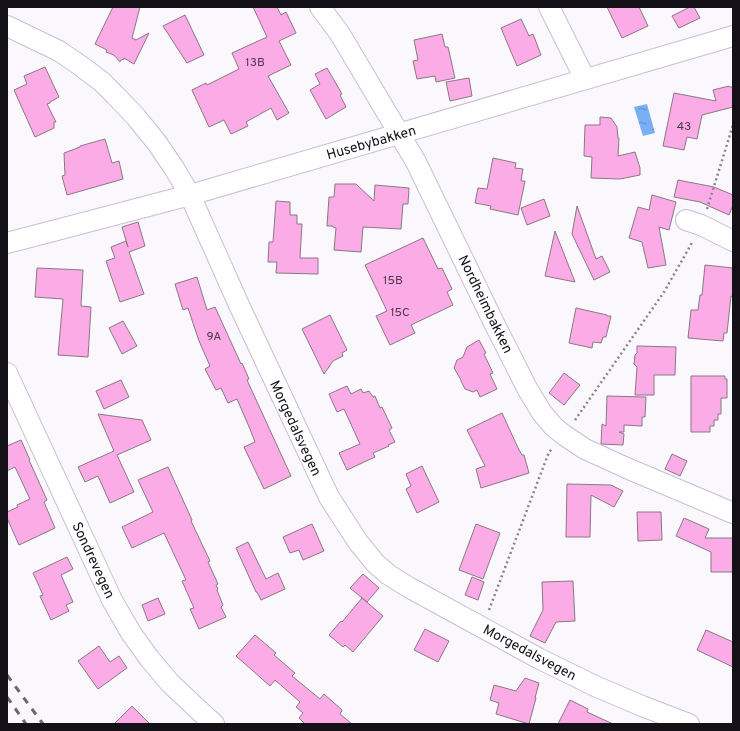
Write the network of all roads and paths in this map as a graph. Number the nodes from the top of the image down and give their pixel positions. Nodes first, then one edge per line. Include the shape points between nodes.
1 (320, 7) edge
2 (549, 7) edge
3 (7, 26) edge
4 (733, 36) edge
5 (584, 79) junction
6 (733, 125) edge
7 (399, 134) junction
8 (190, 195) junction
9 (694, 222) junction
10 (733, 241) edge
11 (7, 243) edge
12 (7, 373) edge
13 (564, 435) junction
14 (733, 513) edge
15 (483, 628) junction
16 (214, 724) edge
17 (689, 724) edge

1 - 7 street, Nordheimbakken via 340,34
2 - 5 street
3 - 8 street, Morgedalsvegen via 59,51 102,82 157,143
4 - 5 street, Husebybakken
5 - 7 street, Husebybakken
6 - 9 path
7 - 8 street, Husebybakken
7 - 13 street, Nordheimbakken via 416,162 528,390 542,413
8 - 11 street, Husebybakken
8 - 15 street, Morgedalsvegen via 329,497 354,537 376,564 390,575
9 - 10 street
9 - 13 path via 664,292
12 - 16 street, Sondrevegen via 109,593 131,633 170,683
13 - 14 street, Nordheimbakken via 585,449
13 - 15 path via 549,452
15 - 17 street, Morgedalsvegen via 595,686

